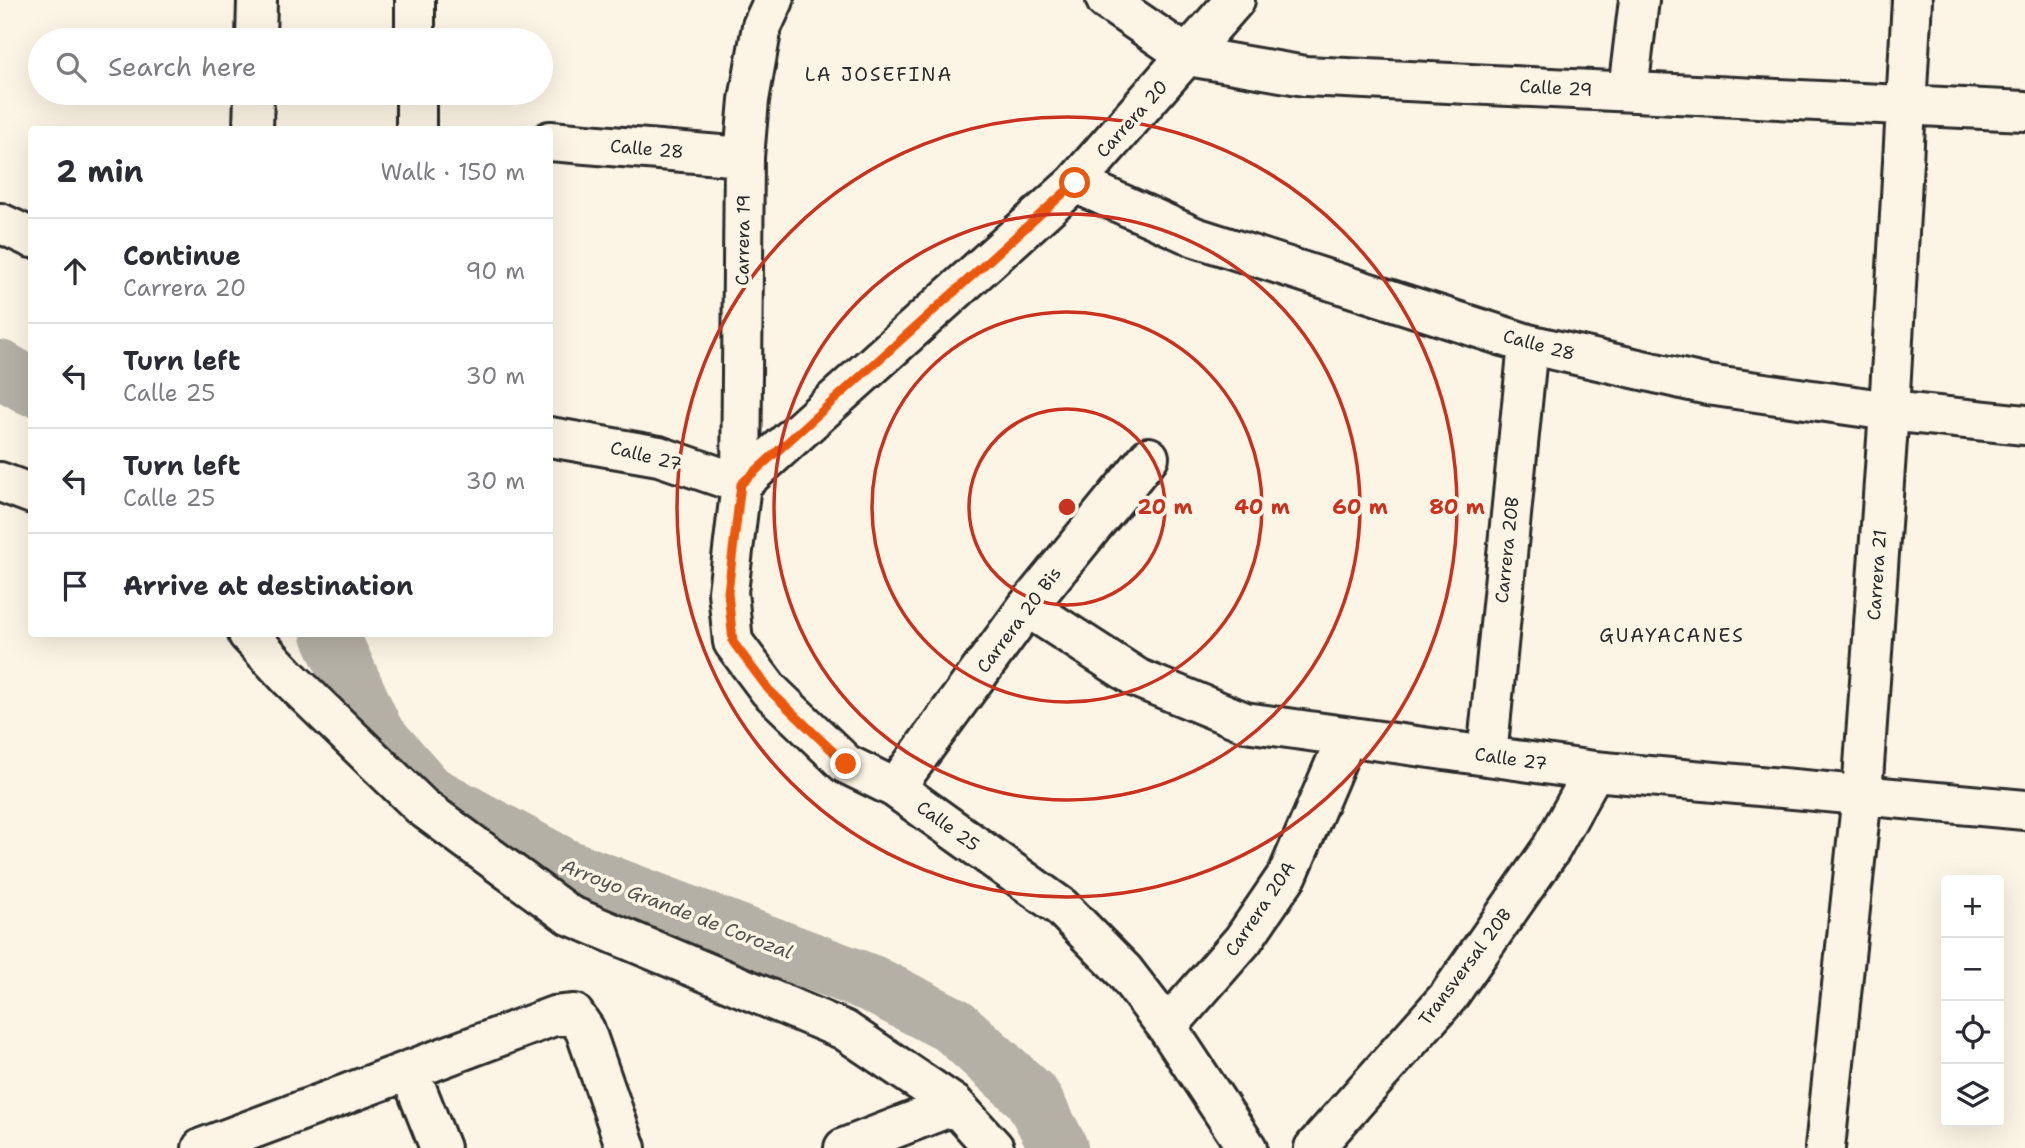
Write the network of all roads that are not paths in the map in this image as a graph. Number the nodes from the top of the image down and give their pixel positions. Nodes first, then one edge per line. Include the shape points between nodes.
1 (257, 0) edge
2 (415, 0) edge
3 (774, 0) edge
4 (1106, 0) edge
5 (1235, 0) edge
6 (1639, 0) edge
7 (1912, 0) edge
8 (256, 28) edge
9 (415, 28) edge
10 (1188, 56) junction
11 (1628, 91) junction
12 (254, 105) edge
13 (416, 105) edge
14 (1907, 105) junction
15 (2025, 111) edge
16 (253, 126) edge
17 (416, 126) edge
18 (553, 141) edge
19 (744, 157) junction
20 (1075, 183) junction
21 (0, 223) edge
22 (28, 236) edge
23 (1528, 344) junction
24 (1889, 411) junction
25 (2025, 425) edge
26 (553, 438) edge
27 (1149, 457) dead end
28 (0, 482) edge
29 (741, 484) junction
30 (28, 493) edge
31 (1027, 607) junction
32 (251, 637) edge
33 (1346, 738) junction
34 (1486, 756) junction
35 (1594, 771) junction
36 (895, 788) junction
37 (1862, 794) junction
38 (2025, 810) edge
39 (1167, 1027) junction
40 (410, 1070) junction
41 (955, 1105) junction
42 (246, 1140) edge
43 (202, 1148) edge
44 (440, 1148) edge
45 (626, 1148) edge
46 (844, 1148) edge
47 (994, 1148) edge
48 (1247, 1148) edge
49 (1314, 1148) edge
50 (1825, 1148) edge

1 - 8 street
2 - 9 street
3 - 19 street, Carrera 19 via 760,38
4 - 10 street, Calle 29
5 - 10 street, Carrera 20
6 - 11 street
7 - 14 street, Carrera 21
10 - 11 street, Calle 29 via 1305,76
10 - 20 street, Carrera 20
11 - 14 street, Calle 29
12 - 16 street
13 - 17 street
14 - 15 street, Calle 29
14 - 24 street, Carrera 21
18 - 19 street, Calle 28
19 - 29 street, Carrera 19
20 - 23 street, Calle 28 via 1195,237
20 - 29 street, Carrera 20
21 - 22 street
23 - 24 street, Calle 28 via 1708,385
23 - 34 street, Carrera 20B
24 - 25 street, Calle 28
24 - 37 street, Carrera 21
26 - 29 street, Calle 27 via 659,456
27 - 31 street, Carrera 20 Bis
28 - 30 street
29 - 36 street, Calle 25 via 728,592 733,642 769,690 846,764
31 - 33 street, Calle 27 via 1137,678 1245,722
31 - 36 street, Carrera 20 Bis
32 - 41 street via 422,807 569,915 844,1030
33 - 34 street, Calle 27
33 - 39 street, Carrera 20A via 1288,874 1243,940
34 - 35 street, Calle 27
35 - 37 street, Calle 27
35 - 49 street, Transversal 20B via 1551,849 1448,997
36 - 39 street, Calle 25 via 1060,907 1125,971
37 - 38 street, Calle 27
37 - 50 street, Carrera 21
39 - 48 street, Calle 25
40 - 42 street
40 - 44 street
40 - 45 street via 554,1016 574,1014 585,1030
41 - 46 street
41 - 47 street
42 - 43 street

